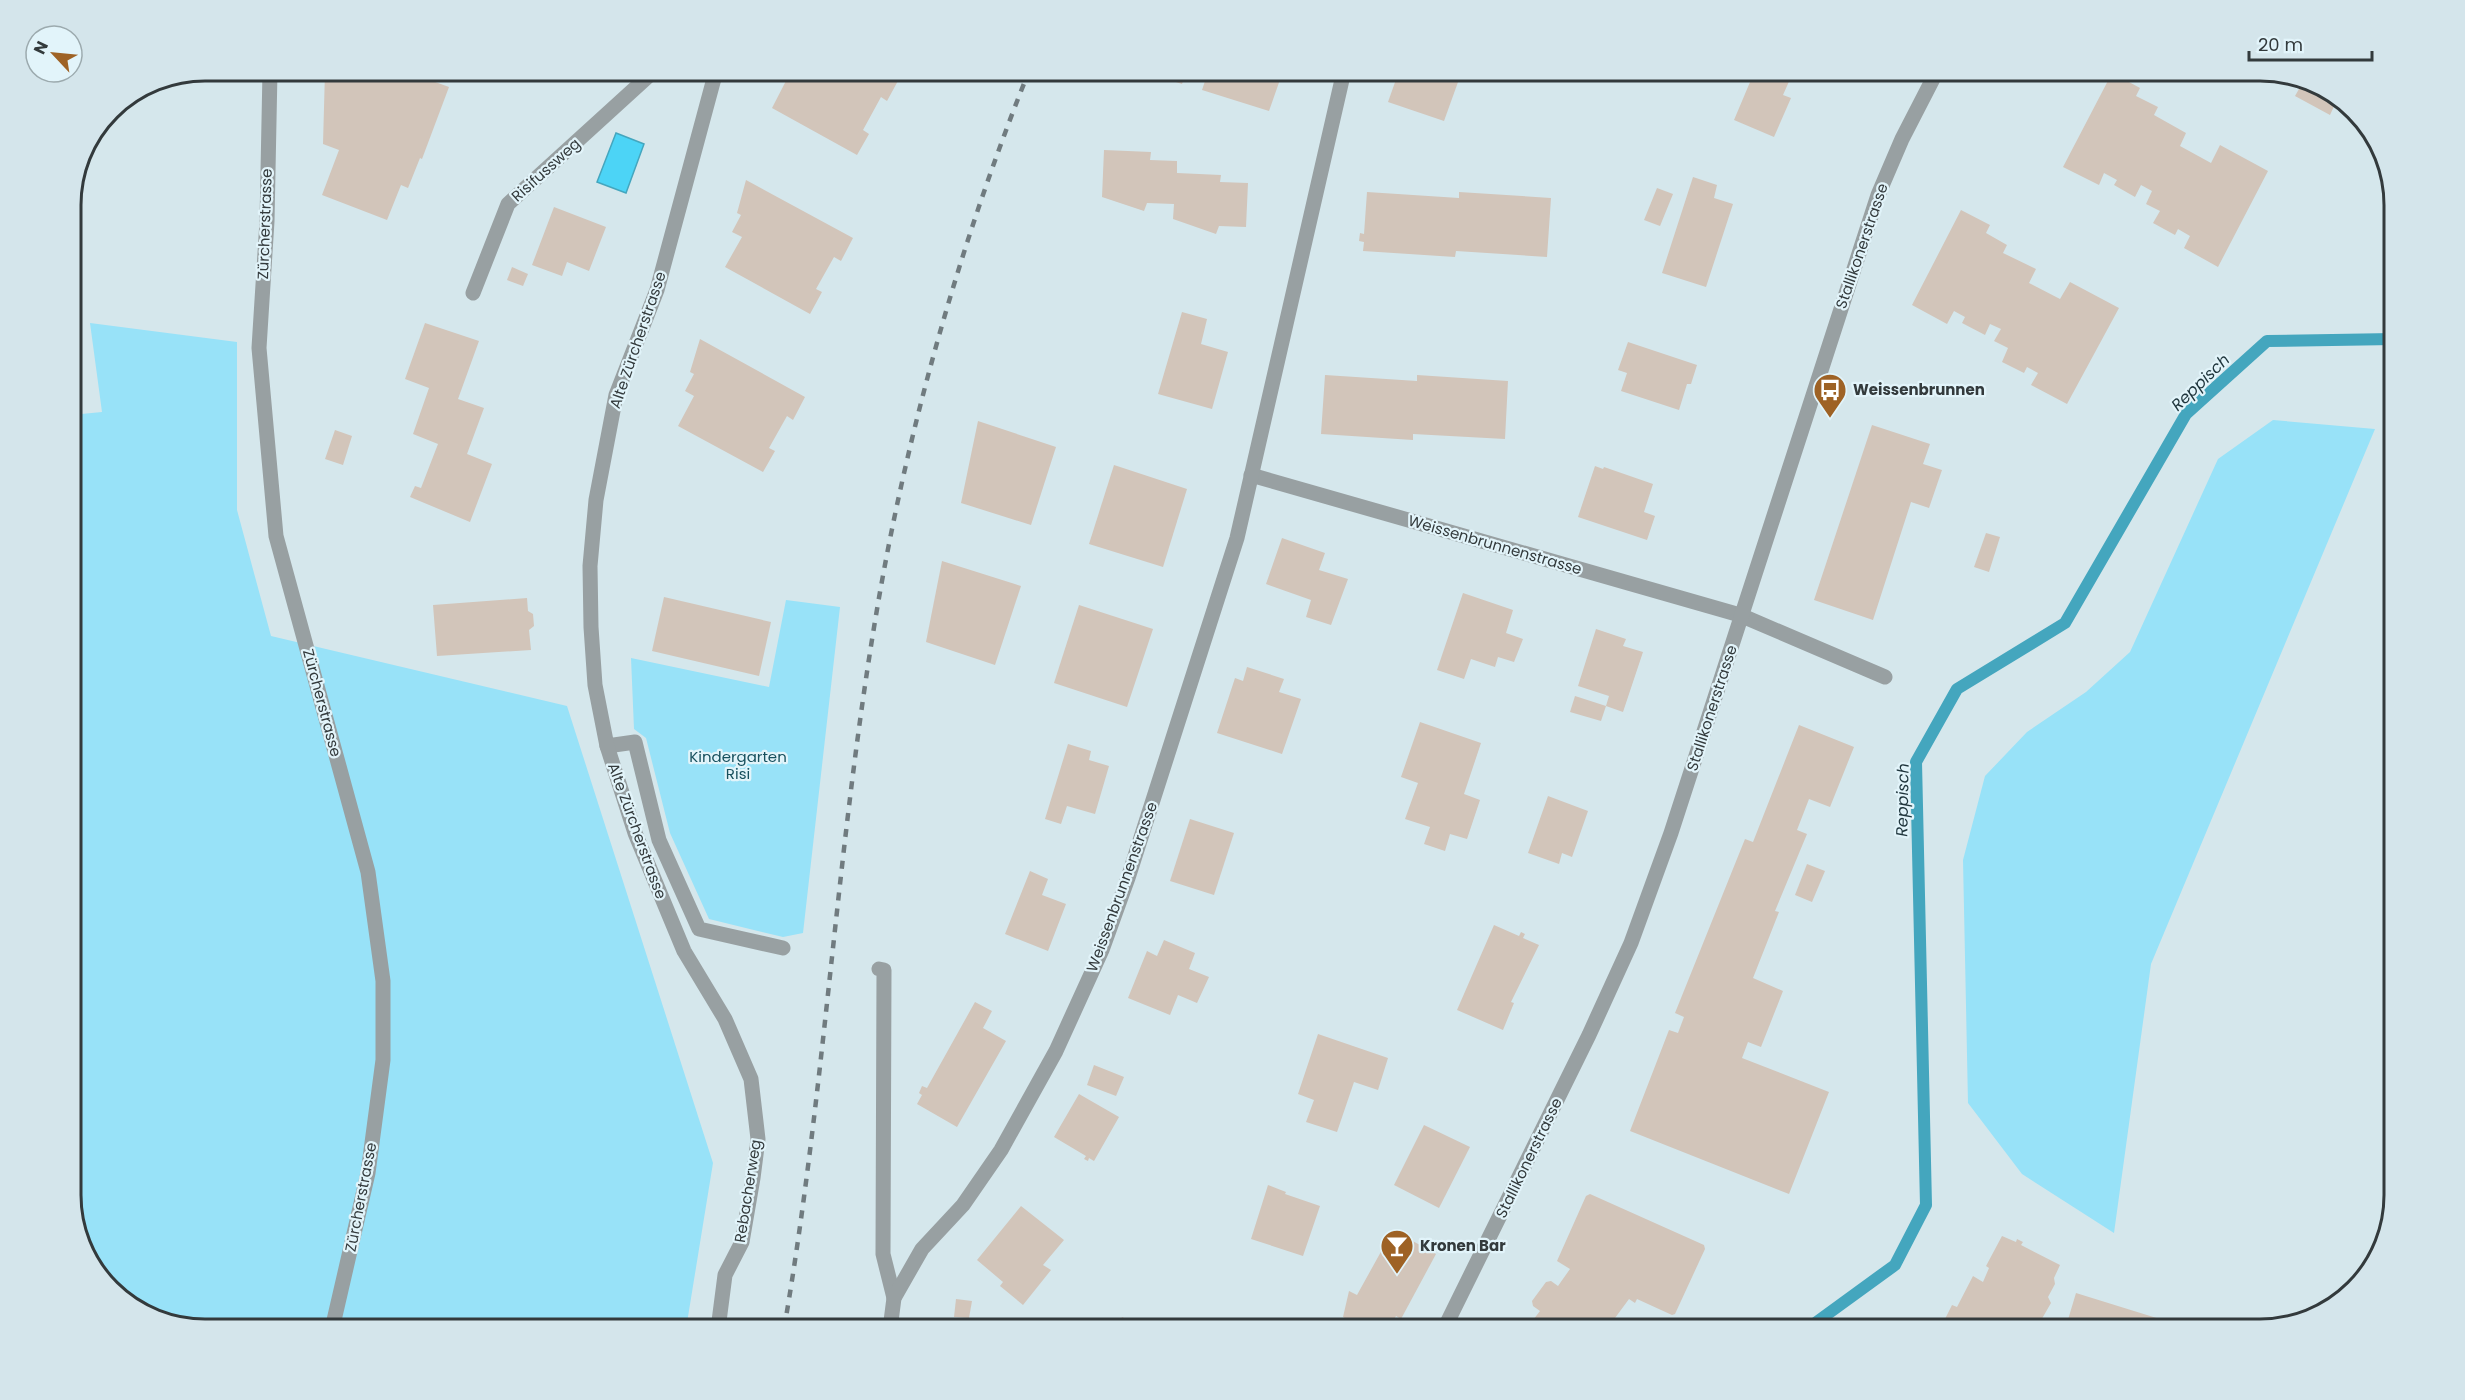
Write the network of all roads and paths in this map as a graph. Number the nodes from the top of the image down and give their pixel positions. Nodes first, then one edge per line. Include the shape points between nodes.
1 (270, 81) edge
2 (642, 81) edge
3 (713, 81) edge
4 (1341, 81) edge
5 (1931, 81) edge
6 (473, 293) dead end
7 (1251, 475) junction
8 (1740, 615) junction
9 (1885, 677) dead end
10 (607, 746) junction
11 (783, 948) dead end
12 (879, 969) dead end
13 (725, 1019) joint
14 (894, 1298) junction
15 (334, 1319) edge
16 (719, 1319) edge
17 (891, 1319) edge
18 (1449, 1319) edge

1 - 15 street, Zürcherstrasse via 259,348 276,536 368,872 383,981 383,1060 368,1173
2 - 6 street, Risifussweg via 508,204
3 - 10 street, Alte Zürcherstrasse via 657,290 616,395 596,501 590,566 591,627 595,685
4 - 7 street, Weissenbrunnenstrasse
5 - 8 street, Stallikonerstrasse via 1878,195
7 - 8 street, Weissenbrunnenstrasse
7 - 14 street, Weissenbrunnenstrasse via 1237,538 1102,950 1056,1051 1002,1150 963,1205 922,1249
8 - 9 street, Weissenbrunnenstrasse
8 - 18 street, Stallikonerstrasse via 1671,833 1631,943
10 - 11 street via 635,742 659,840 699,929
10 - 13 street, Alte Zürcherstrasse via 635,833 684,951
12 - 14 street via 884,970 883,1254
13 - 16 street, Rebacherweg via 751,1079 758,1139 742,1242 725,1275
14 - 17 street, Weissenbrunnenstrasse

